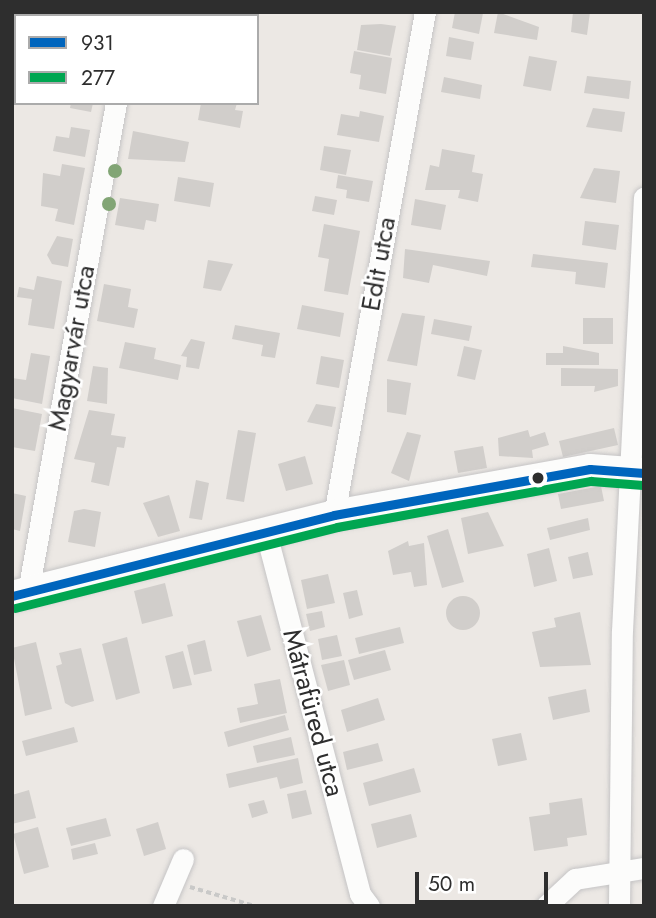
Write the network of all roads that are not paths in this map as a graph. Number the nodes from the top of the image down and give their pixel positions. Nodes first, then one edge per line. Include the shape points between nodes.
1 (425, 12) edge
2 (116, 105) edge
3 (644, 198) edge
4 (636, 471) edge
5 (334, 515) junction
6 (266, 533) junction
7 (20, 594) edge
8 (183, 859) dead end
9 (644, 868) edge
10 (622, 872) junction
11 (364, 900) edge
12 (163, 906) edge
13 (546, 906) edge
14 (619, 906) edge

1 - 5 street, Edit utca
2 - 7 street, Magyarvár utca
3 - 4 street
4 - 5 street via 572,471
4 - 10 street
5 - 6 street
6 - 7 street
6 - 11 street, Mátrafüred utca
8 - 12 street
9 - 10 street
10 - 13 street via 575,879
10 - 14 street

